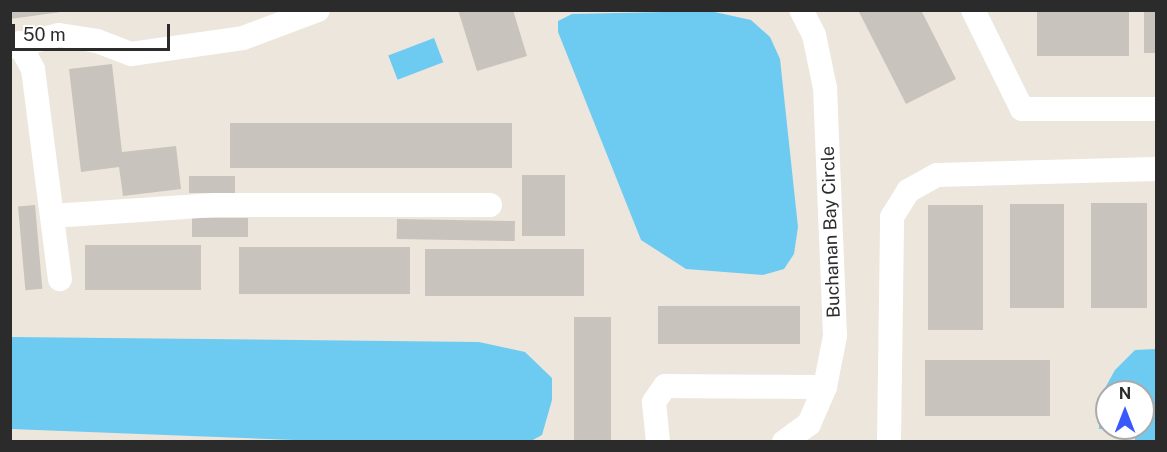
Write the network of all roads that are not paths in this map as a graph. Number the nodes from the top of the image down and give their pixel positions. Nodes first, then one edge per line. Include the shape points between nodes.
1 (318, 10) edge
2 (801, 10) edge
3 (973, 10) edge
4 (15, 45) edge
5 (1156, 109) edge
6 (1156, 169) edge
7 (490, 205) dead end
8 (52, 216) junction
9 (60, 279) dead end
10 (825, 387) junction
11 (657, 441) edge
12 (784, 441) edge
13 (889, 441) edge

1 - 4 street via 243,38 131,54 96,40 59,35
2 - 10 street, Buchanan Bay Circle via 814,35 825,88 835,336
3 - 5 street via 1022,109
4 - 8 street via 33,69
6 - 13 street via 937,175 908,190 892,217
7 - 8 street via 215,205
8 - 9 street
10 - 11 street via 665,386 654,402
10 - 12 street, Buchanan Bay Circle via 809,424

